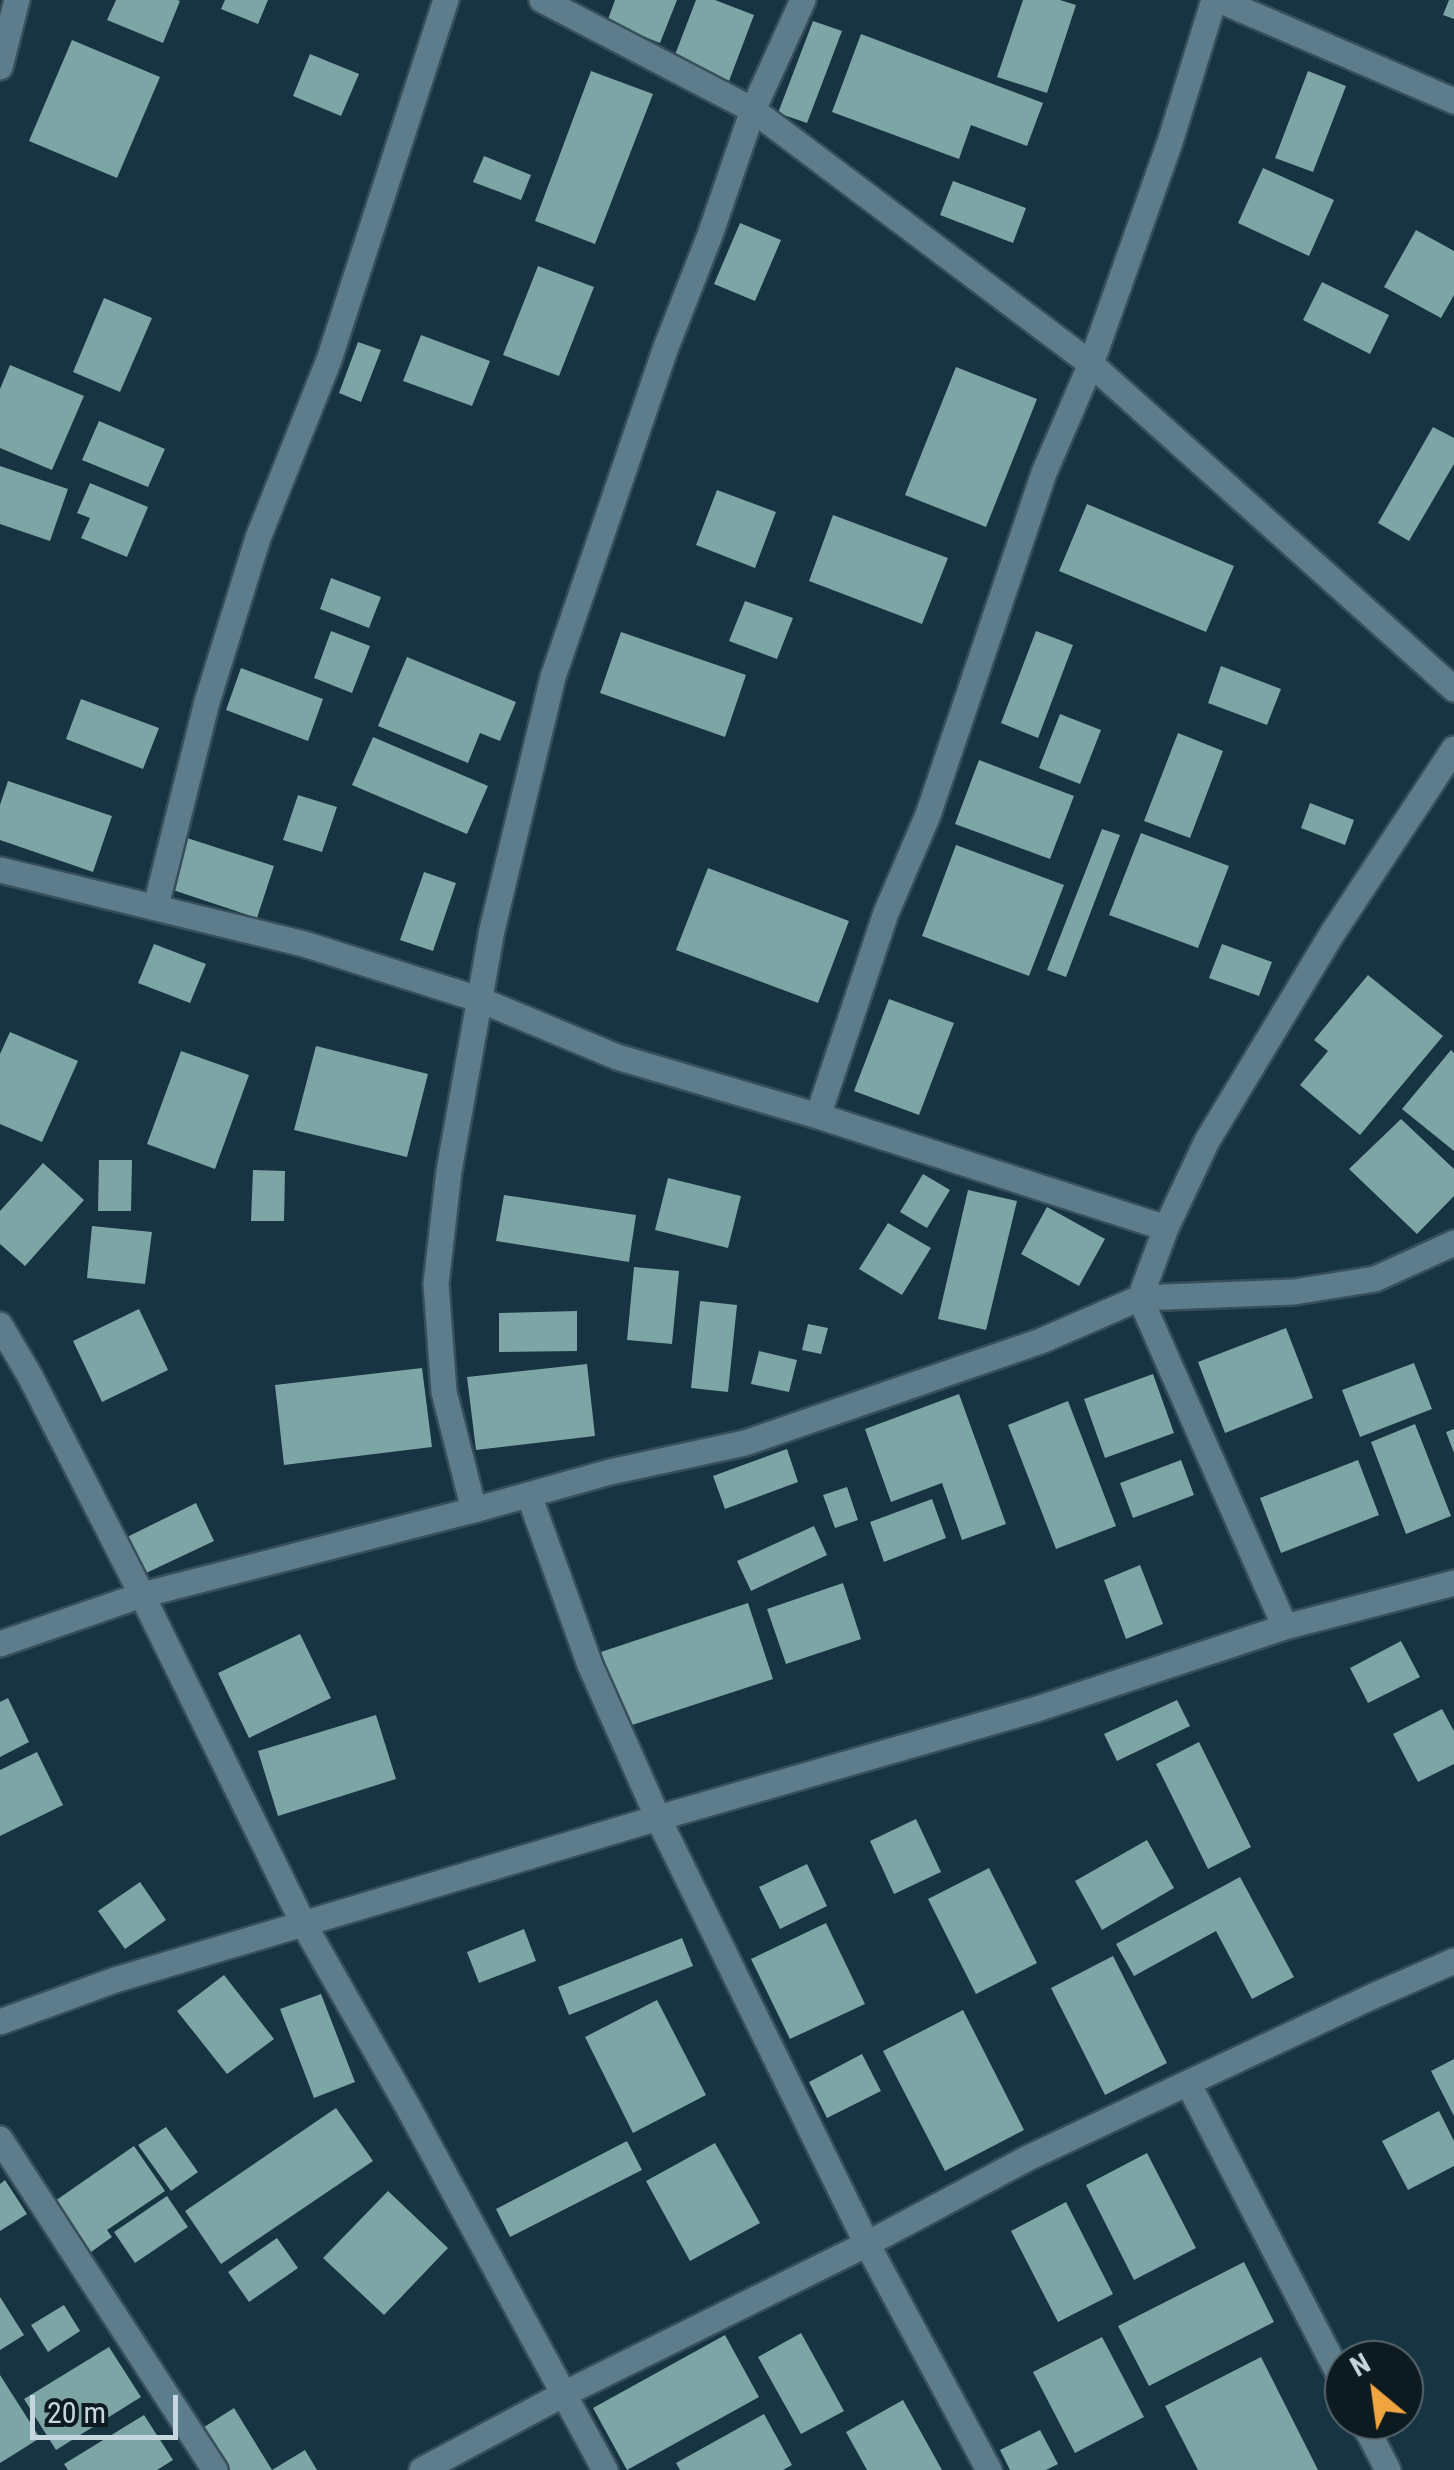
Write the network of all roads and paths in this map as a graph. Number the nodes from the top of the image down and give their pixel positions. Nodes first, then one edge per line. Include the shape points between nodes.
1 (17, 0) edge
2 (446, 0) edge
3 (542, 0) edge
4 (803, 0) edge
5 (1217, 0) edge
6 (0, 66) edge
7 (1454, 101) edge
8 (754, 110) junction
9 (1092, 364) junction
10 (1454, 689) edge
11 (1454, 749) edge
12 (0, 870) edge
13 (156, 906) junction
14 (478, 999) junction
15 (818, 1116) junction
16 (1166, 1228) junction
17 (1454, 1243) edge
18 (1140, 1298) junction
19 (0, 1325) edge
20 (529, 1495) junction
21 (474, 1510) junction
22 (1454, 1583) edge
23 (142, 1594) junction
24 (1285, 1627) junction
25 (0, 1644) edge
26 (658, 1818) junction
27 (303, 1923) junction
28 (1454, 1961) edge
29 (0, 2022) edge
30 (1188, 2083) junction
31 (0, 2140) edge
32 (867, 2244) junction
33 (1324, 2345) edge
34 (564, 2394) junction
35 (1372, 2440) edge
36 (214, 2470) edge
37 (422, 2470) edge
38 (605, 2470) edge
39 (989, 2470) edge
40 (1388, 2470) edge

1 - 6 street
2 - 13 street via 329,360 258,538 207,702
3 - 8 street
4 - 8 street
5 - 7 street
5 - 9 street
8 - 9 street
8 - 14 street via 554,677
9 - 10 street
9 - 15 street via 1044,472
11 - 16 street via 1216,1125
12 - 13 street
13 - 14 street
14 - 15 street via 617,1058
14 - 21 street via 436,1284 444,1392
15 - 16 street
16 - 18 street
17 - 18 street via 1375,1279 1294,1292
18 - 20 street via 1041,1342 745,1443
18 - 24 street
19 - 23 street
20 - 21 street
20 - 26 street via 590,1665
21 - 23 street
22 - 24 street
23 - 25 street
23 - 27 street
24 - 26 street via 1037,1709
26 - 27 street
26 - 32 street
27 - 29 street
27 - 34 street
28 - 30 street
30 - 32 street
30 - 33 street
31 - 36 street
32 - 34 street
32 - 39 street
34 - 37 street
34 - 38 street
35 - 40 street

